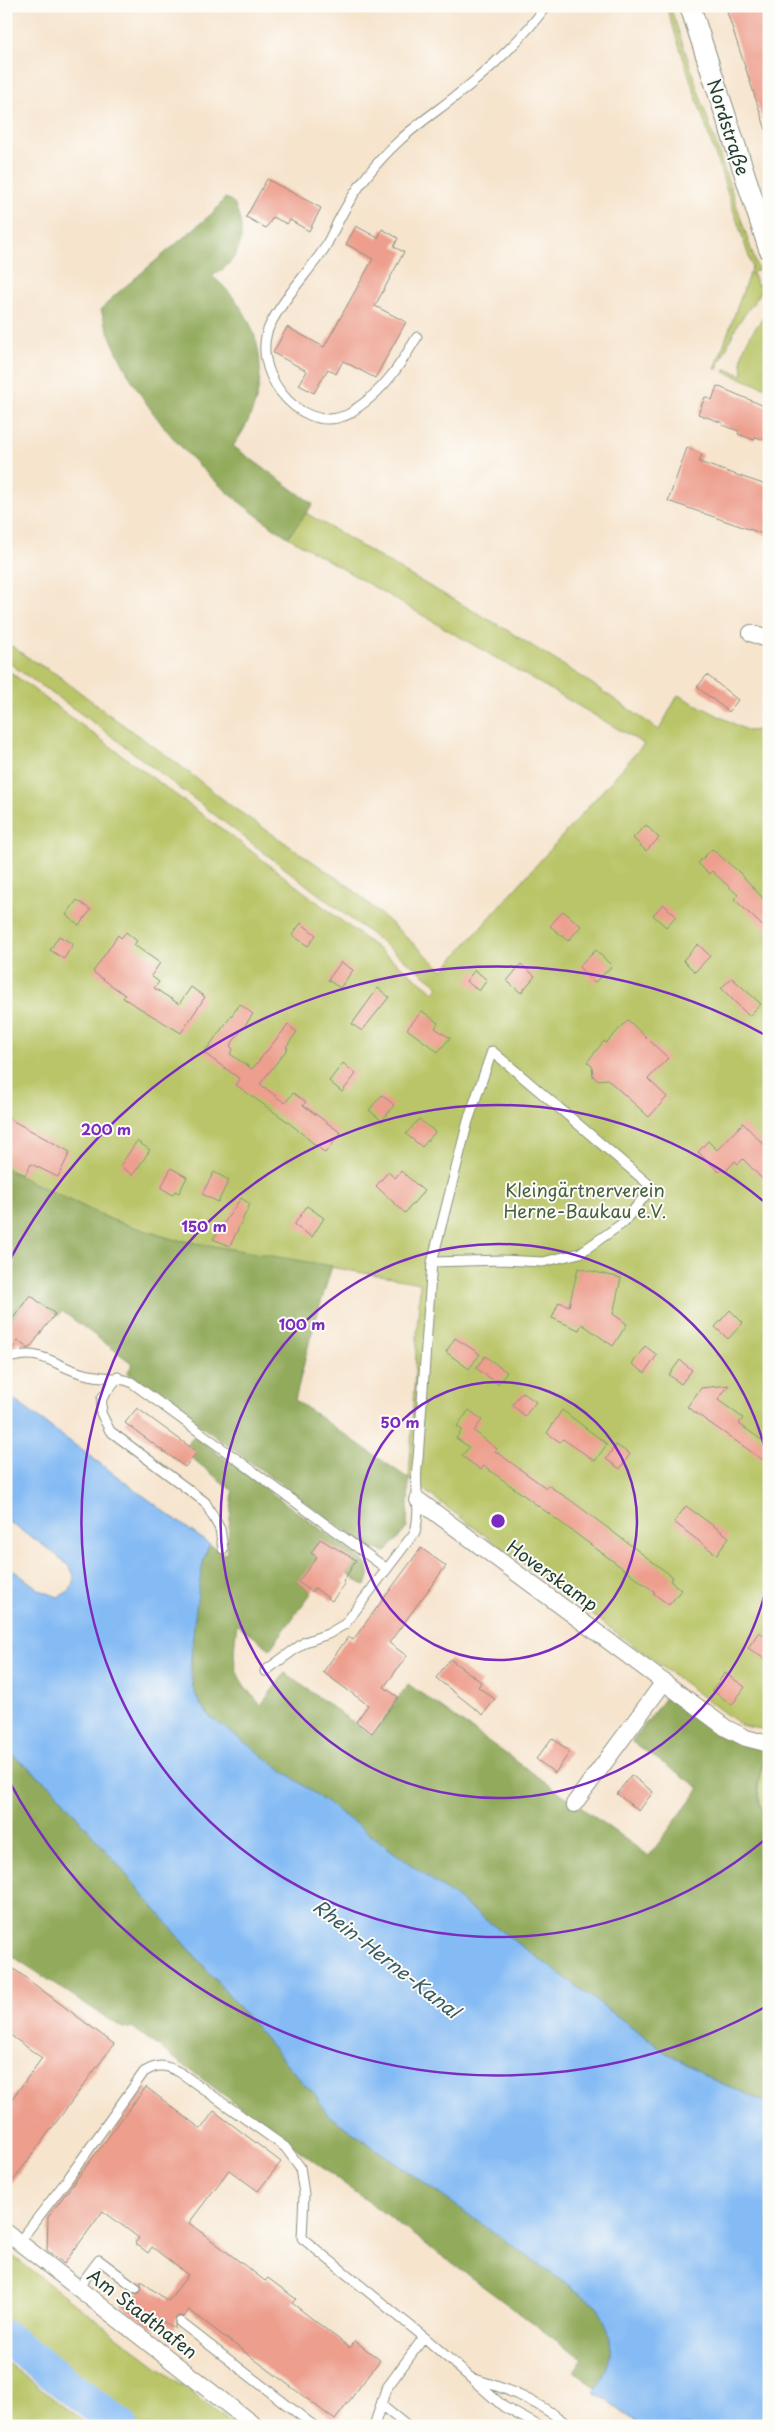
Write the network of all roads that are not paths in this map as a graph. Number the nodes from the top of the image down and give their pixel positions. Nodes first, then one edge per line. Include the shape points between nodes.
1 (546, 6) edge
2 (690, 6) edge
3 (769, 249) edge
4 (417, 337) dead end
5 (751, 633) dead end
6 (769, 640) edge
7 (432, 1262) junction
8 (6, 1359) edge
9 (118, 1377) junction
10 (418, 1500) junction
11 (223, 1549) dead end
12 (387, 1569) junction
13 (265, 1671) dead end
14 (664, 1682) junction
15 (769, 1744) edge
16 (574, 1804) dead end
17 (12, 2237) edge
18 (78, 2288) junction
19 (136, 2288) dead end
20 (180, 2322) dead end
21 (424, 2337) junction
22 (469, 2377) junction
23 (380, 2405) junction
24 (256, 2426) edge
25 (314, 2426) edge
26 (374, 2426) edge
27 (407, 2426) edge
28 (539, 2426) edge
29 (569, 2426) edge

1 - 4 lane via 490,66 399,141 374,166 324,248 271,322 264,339 264,361 274,384 285,398 302,410 322,418 344,417 372,398 390,380
2 - 3 street, Nordstraße
5 - 6 street
7 - 7 lane via 543,1262 580,1253 624,1223 652,1187 492,1051 468,1121
7 - 10 lane via 416,1474
8 - 9 lane via 40,1355 88,1375
9 - 11 lane via 102,1398 101,1413 110,1431 205,1502 220,1529
9 - 12 lane via 132,1382
10 - 12 lane via 419,1517 415,1532
10 - 14 street, Hoverskamp
12 - 13 lane via 345,1624 305,1642
14 - 15 street, Hoverskamp via 726,1728
14 - 16 street
17 - 18 street, Am Stadthafen
17 - 21 lane via 67,2180 144,2072 164,2064 285,2147 300,2167 304,2194 302,2238
18 - 19 lane via 99,2260
18 - 24 street, Am Stadthafen
20 - 25 lane
21 - 22 lane
21 - 23 lane via 386,2389
22 - 28 lane via 504,2407
22 - 29 lane via 503,2387 553,2413
23 - 26 lane
23 - 27 lane

